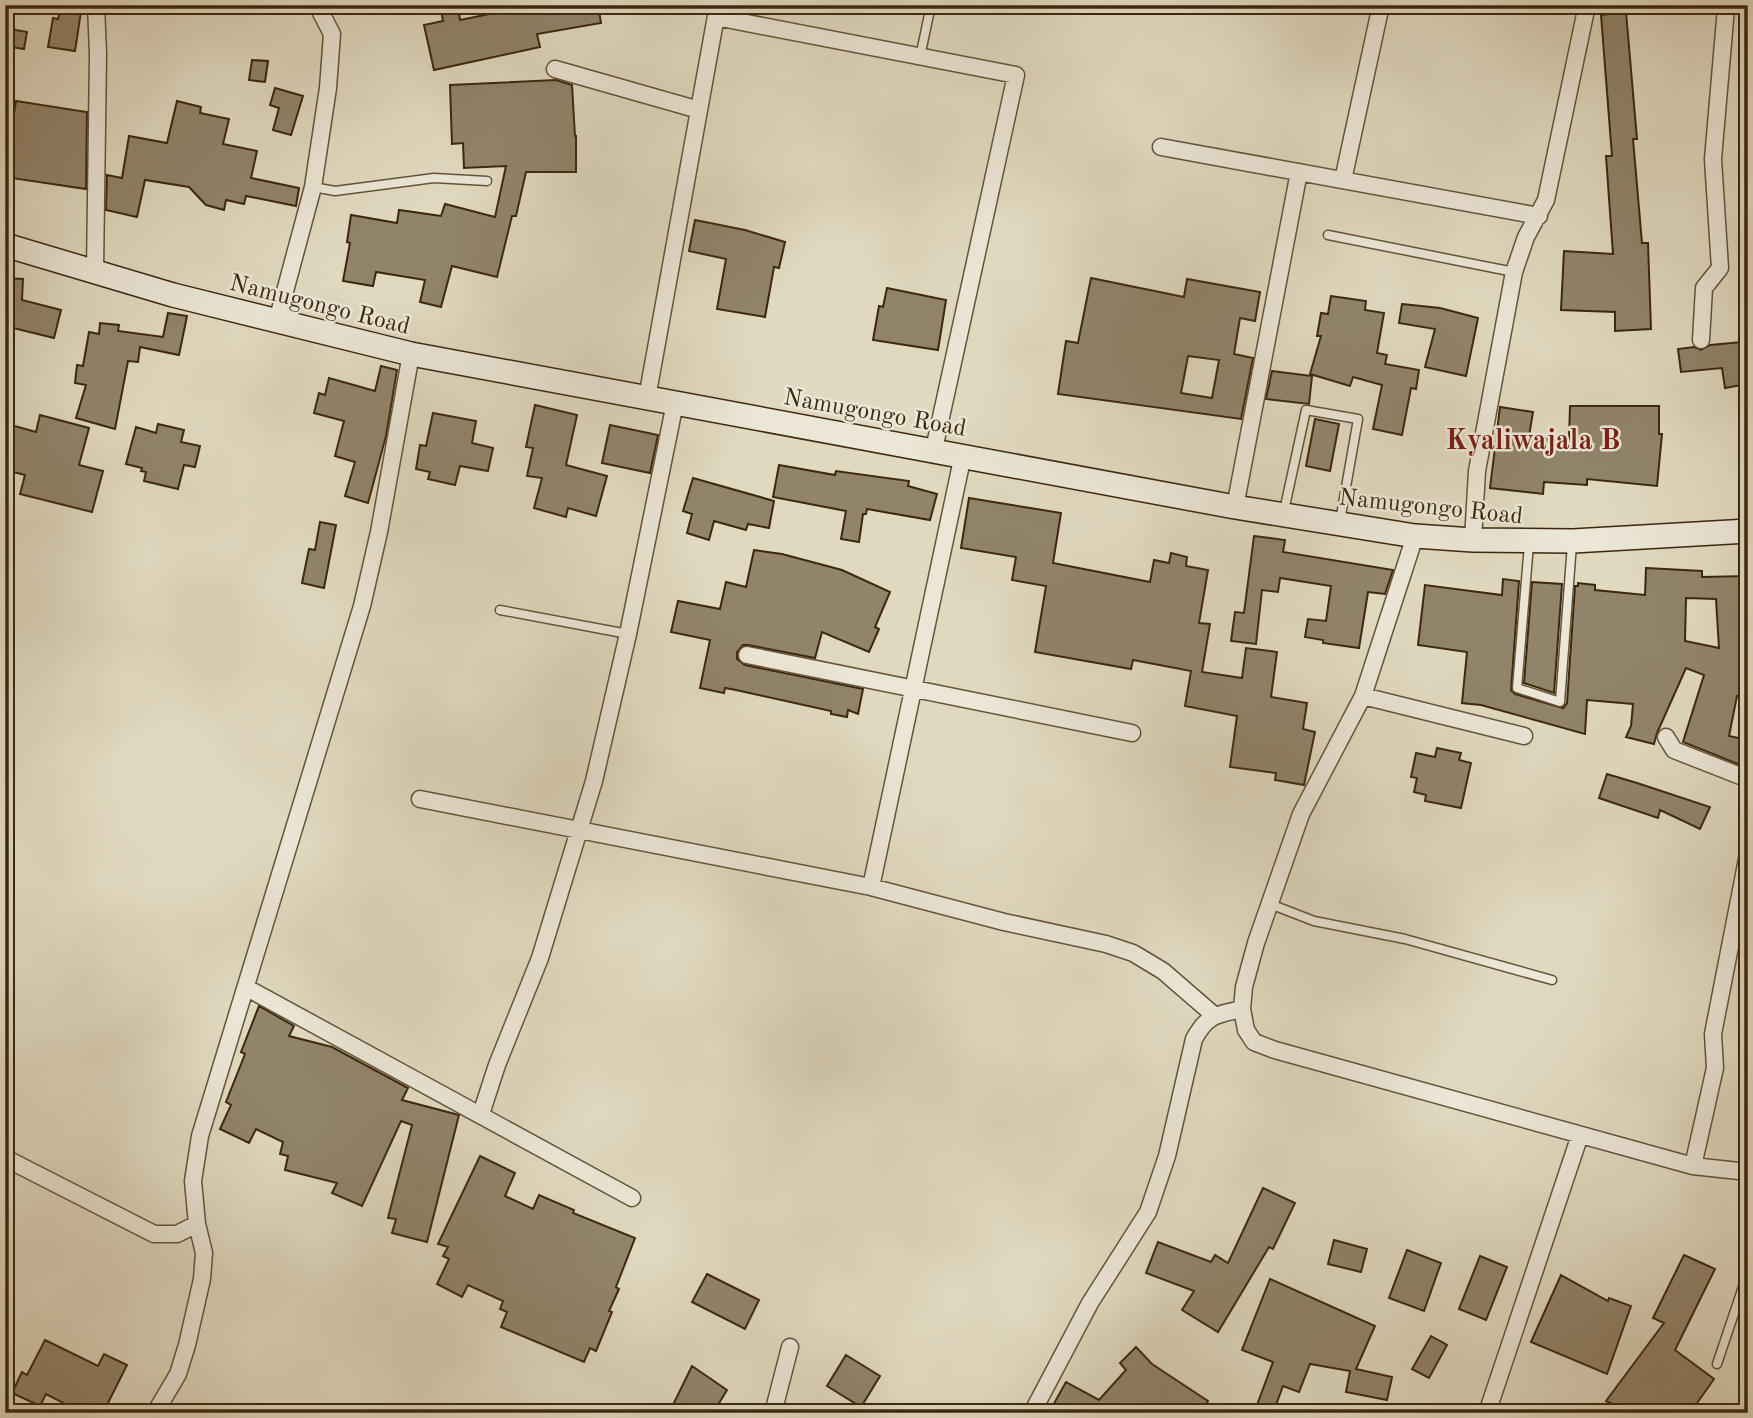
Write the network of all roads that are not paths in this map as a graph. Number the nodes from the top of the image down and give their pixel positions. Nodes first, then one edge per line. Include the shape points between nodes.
1 (96, 5) edge
2 (317, 5) edge
3 (931, 5) edge
4 (1381, 5) edge
5 (1587, 5) edge
6 (1717, 5) edge
7 (717, 11) edge
8 (920, 57) junction
9 (555, 69) dead end
10 (699, 110) junction
11 (1161, 147) dead end
12 (1298, 172) junction
13 (1343, 180) junction
14 (487, 181) dead end
15 (313, 187) junction
16 (1539, 216) junction
17 (1328, 235) dead end
18 (5, 245) edge
19 (95, 271) junction
20 (1514, 272) junction
21 (277, 321) junction
22 (1701, 340) dead end
23 (411, 354) junction
24 (647, 398) junction
25 (675, 403) junction
26 (934, 449) junction
27 (964, 455) junction
28 (1235, 507) junction
29 (1283, 515) junction
30 (1340, 524) junction
31 (1748, 531) edge
32 (1415, 536) junction
33 (1473, 540) junction
34 (1573, 541) junction
35 (1529, 542) junction
36 (500, 610) dead end
37 (628, 634) junction
38 (747, 655) dead end
39 (914, 688) junction
40 (1363, 696) junction
41 (1132, 733) dead end
42 (1524, 736) dead end
43 (1665, 737) dead end
44 (1748, 779) edge
45 (420, 799) dead end
46 (579, 831) junction
47 (1748, 854) edge
48 (871, 887) junction
49 (1270, 904) junction
50 (1552, 980) dead end
51 (247, 988) junction
52 (1242, 1009) junction
53 (1215, 1016) junction
54 (481, 1114) junction
55 (1580, 1135) junction
56 (5, 1158) edge
57 (1693, 1166) junction
58 (1748, 1172) edge
59 (632, 1198) dead end
60 (197, 1224) junction
61 (1748, 1272) edge
62 (790, 1347) dead end
63 (1717, 1364) dead end
64 (1490, 1412) edge
65 (155, 1413) edge
66 (773, 1413) edge
67 (1032, 1413) edge

1 - 19 street
2 - 15 street via 332,34
3 - 8 lane
4 - 13 street
5 - 16 street via 1554,170
6 - 22 street via 1726,8 1713,159 1720,268 1704,288
7 - 8 street
7 - 10 street
8 - 26 street via 1016,75
9 - 10 street
10 - 24 street
11 - 12 street
12 - 13 street
12 - 28 street
13 - 16 street
14 - 15 lane via 434,178 335,191
15 - 21 street
16 - 20 street
17 - 20 lane
18 - 19 main road, Namugongo Road
19 - 21 main road, Namugongo Road
20 - 33 street via 1477,471
21 - 23 main road, Namugongo Road
23 - 24 main road, Namugongo Road
23 - 51 street via 362,607
24 - 25 main road, Namugongo Road
25 - 26 main road, Namugongo Road
25 - 37 street
26 - 27 main road, Namugongo Road
27 - 28 main road, Namugongo Road
27 - 39 street
28 - 29 main road, Namugongo Road
29 - 30 main road, Namugongo Road
29 - 30 lane via 1306,410 1358,419
30 - 32 main road, Namugongo Road
31 - 34 main road, Namugongo Road
32 - 33 main road, Namugongo Road
32 - 40 street
33 - 35 main road, Namugongo Road
34 - 35 main road, Namugongo Road
34 - 35 lane via 1560,702 1517,688
36 - 37 lane
37 - 46 street
38 - 39 street
39 - 41 street
39 - 48 street
40 - 42 street
40 - 49 street via 1301,814
43 - 44 street via 1674,750
45 - 46 street
46 - 48 street
46 - 54 street via 540,958
47 - 57 street via 1713,1034 1715,1068
48 - 53 street via 1133,953 1163,971
49 - 50 lane via 1314,920 1405,939
49 - 52 street
51 - 54 street
51 - 60 street via 200,1136 193,1181
52 - 53 street
52 - 55 street via 1254,1042 1275,1051
53 - 67 street via 1194,1039 1167,1156 1148,1212 1090,1303
54 - 59 street
55 - 57 street
55 - 64 street
56 - 60 street via 154,1234 177,1234
57 - 58 street
60 - 65 street via 204,1253 202,1279 178,1374
61 - 63 lane
62 - 66 street

